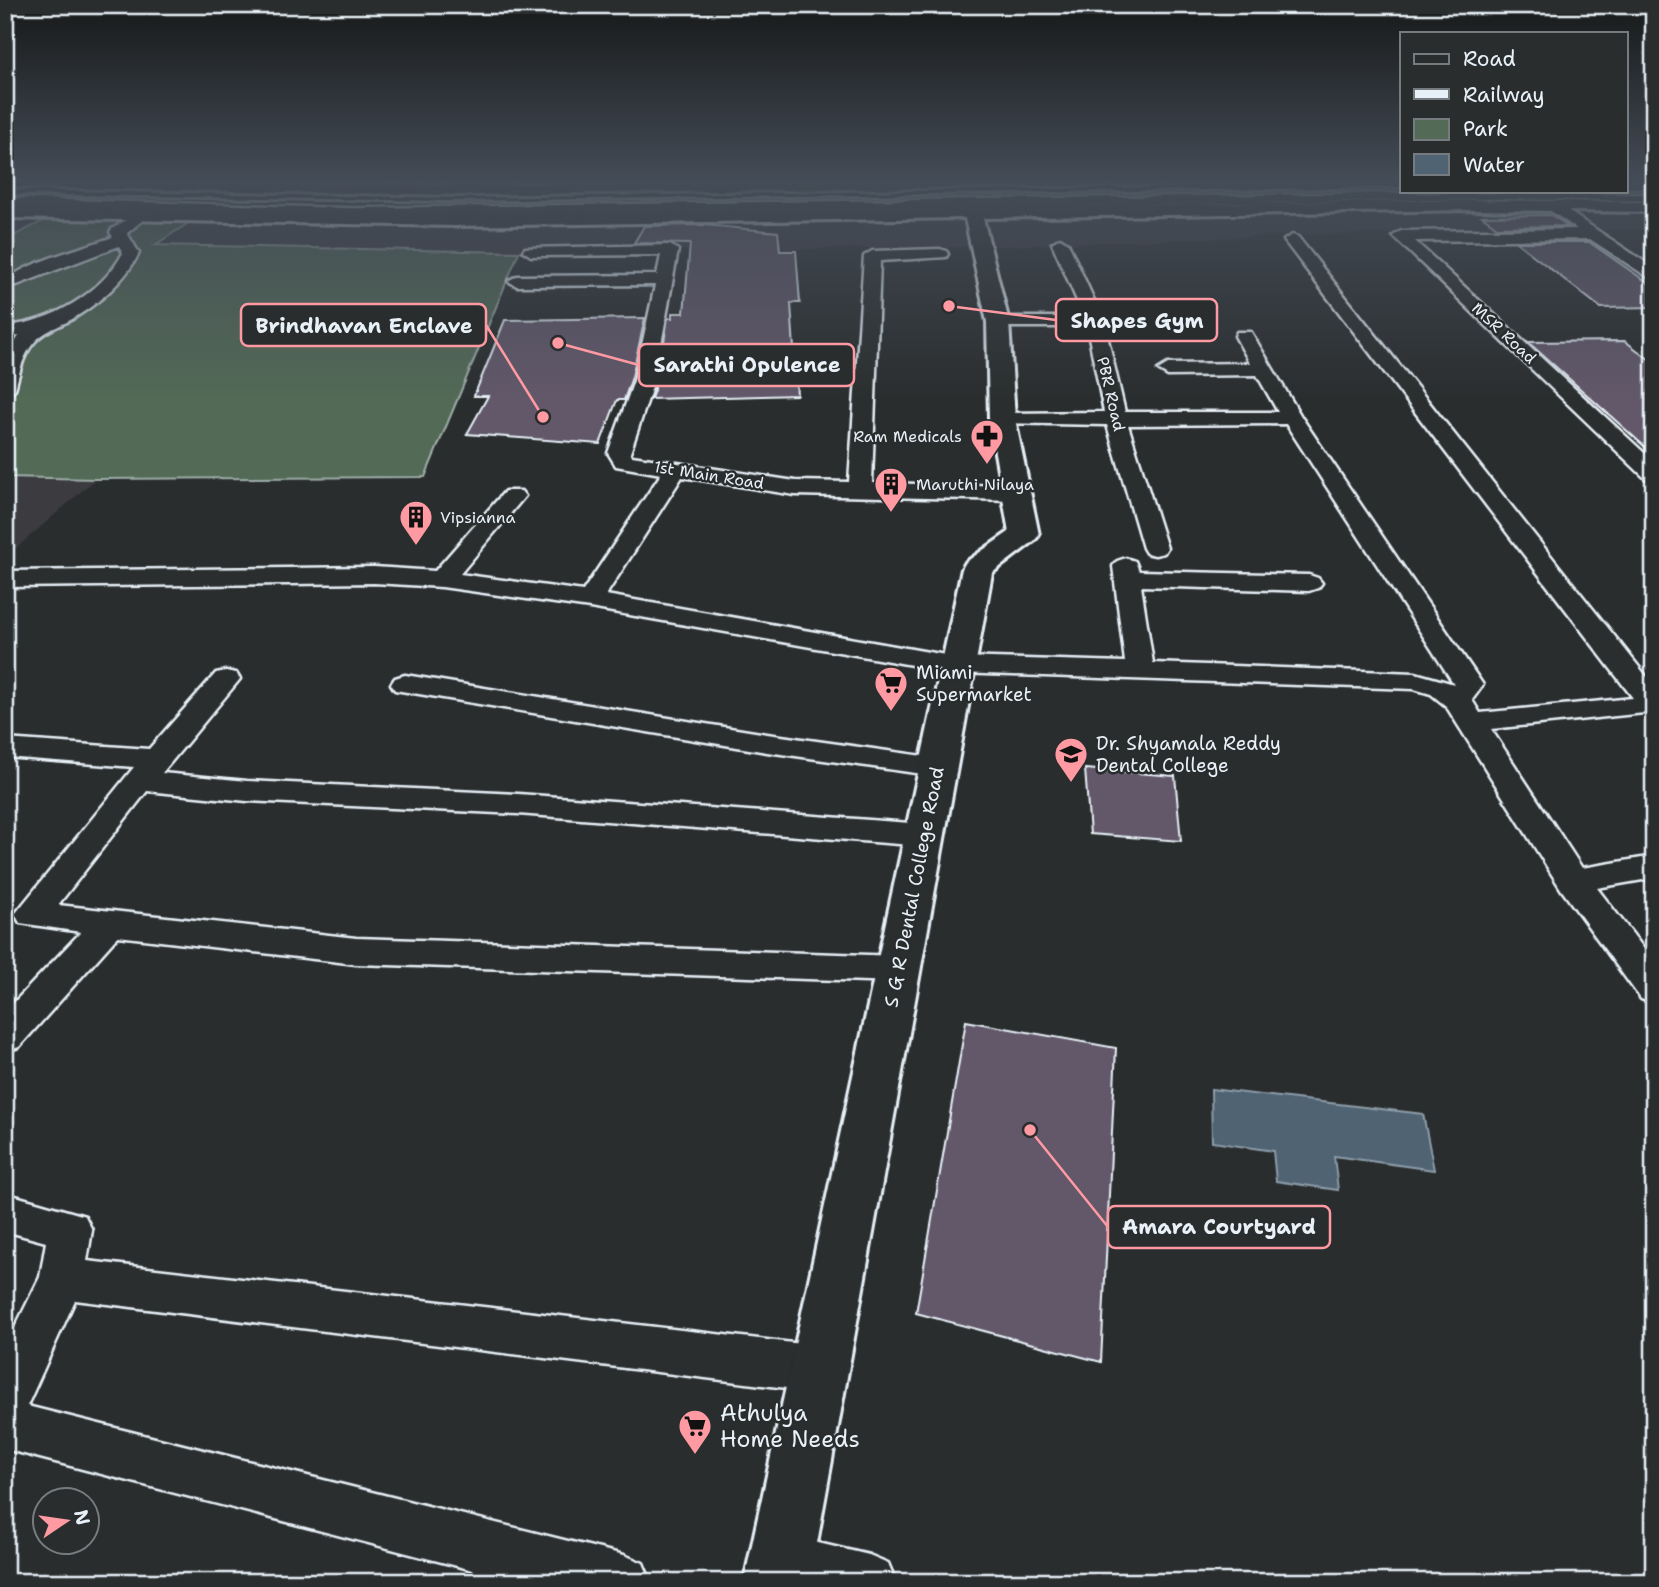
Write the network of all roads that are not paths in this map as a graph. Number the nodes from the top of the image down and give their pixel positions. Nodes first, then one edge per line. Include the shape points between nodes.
1 (84, 253) edge
2 (131, 253) edge
3 (669, 253) edge
4 (982, 253) edge
5 (1064, 253) edge
6 (1302, 253) edge
7 (1419, 253) edge
8 (1620, 253) edge
9 (940, 254) dead end
10 (1654, 276) edge
11 (17, 280) dead end
12 (665, 280) junction
13 (517, 281) dead end
14 (998, 322) junction
15 (1095, 322) junction
16 (38, 328) junction
17 (5, 332) edge
18 (1244, 336) dead end
19 (8, 364) edge
20 (1263, 369) junction
21 (1168, 370) dead end
22 (5, 389) edge
23 (1292, 418) junction
24 (1002, 419) junction
25 (1116, 419) junction
26 (674, 471) junction
27 (1654, 474) edge
28 (860, 490) junction
29 (1014, 493) junction
30 (513, 496) dead end
31 (1155, 548) dead end
32 (5, 579) edge
33 (442, 579) junction
34 (1309, 583) dead end
35 (590, 600) junction
36 (957, 664) junction
37 (1140, 671) junction
38 (226, 680) dead end
39 (405, 684) dead end
40 (1465, 711) junction
41 (5, 748) edge
42 (937, 767) junction
43 (148, 769) junction
44 (924, 835) junction
45 (1654, 867) edge
46 (1573, 881) junction
47 (108, 925) junction
48 (899, 969) junction
49 (1654, 989) edge
50 (5, 1037) edge
51 (5, 1212) edge
52 (62, 1278) junction
53 (818, 1369) junction
54 (5, 1401) edge
55 (5, 1425) edge
56 (778, 1572) edge
57 (624, 1582) edge
58 (869, 1582) edge

1 - 11 street
2 - 16 street via 124,267 82,306
3 - 12 street, 1st Main Road
4 - 14 main road, S G R Dental College Road
5 - 15 street, PBR Road
6 - 40 street via 1648,698 1644,706
7 - 27 street, MSR Road
8 - 10 street
9 - 28 street via 872,256
12 - 13 street
12 - 26 street, 1st Main Road via 645,378 619,453 624,461
14 - 15 street
14 - 24 main road, S G R Dental College Road
15 - 25 street, PBR Road
16 - 17 street
16 - 19 street
18 - 20 street
19 - 22 street
20 - 21 street
20 - 23 street
23 - 25 street
23 - 40 street via 1469,685
24 - 25 street
24 - 29 main road, S G R Dental College Road
25 - 31 street, PBR Road
26 - 28 street, 1st Main Road via 796,488
26 - 35 street
28 - 29 street, 1st Main Road
29 - 36 main road, S G R Dental College Road via 1024,535 977,569
30 - 33 street
32 - 33 street via 374,575
33 - 35 street
34 - 37 street via 1127,572
35 - 36 street
36 - 37 street
36 - 42 main road, S G R Dental College Road
37 - 40 street via 1415,681 1441,688
38 - 43 street
39 - 42 street
40 - 46 street
41 - 43 street
42 - 44 main road, S G R Dental College Road
43 - 44 street via 247,791 518,804
43 - 47 street via 32,914
44 - 48 main road, S G R Dental College Road
45 - 46 street
46 - 49 street
47 - 48 street via 356,951
47 - 50 street
48 - 53 main road, S G R Dental College Road
51 - 52 street via 70,1230
52 - 53 street
52 - 54 street
53 - 56 main road, S G R Dental College Road
55 - 57 street
56 - 58 street

